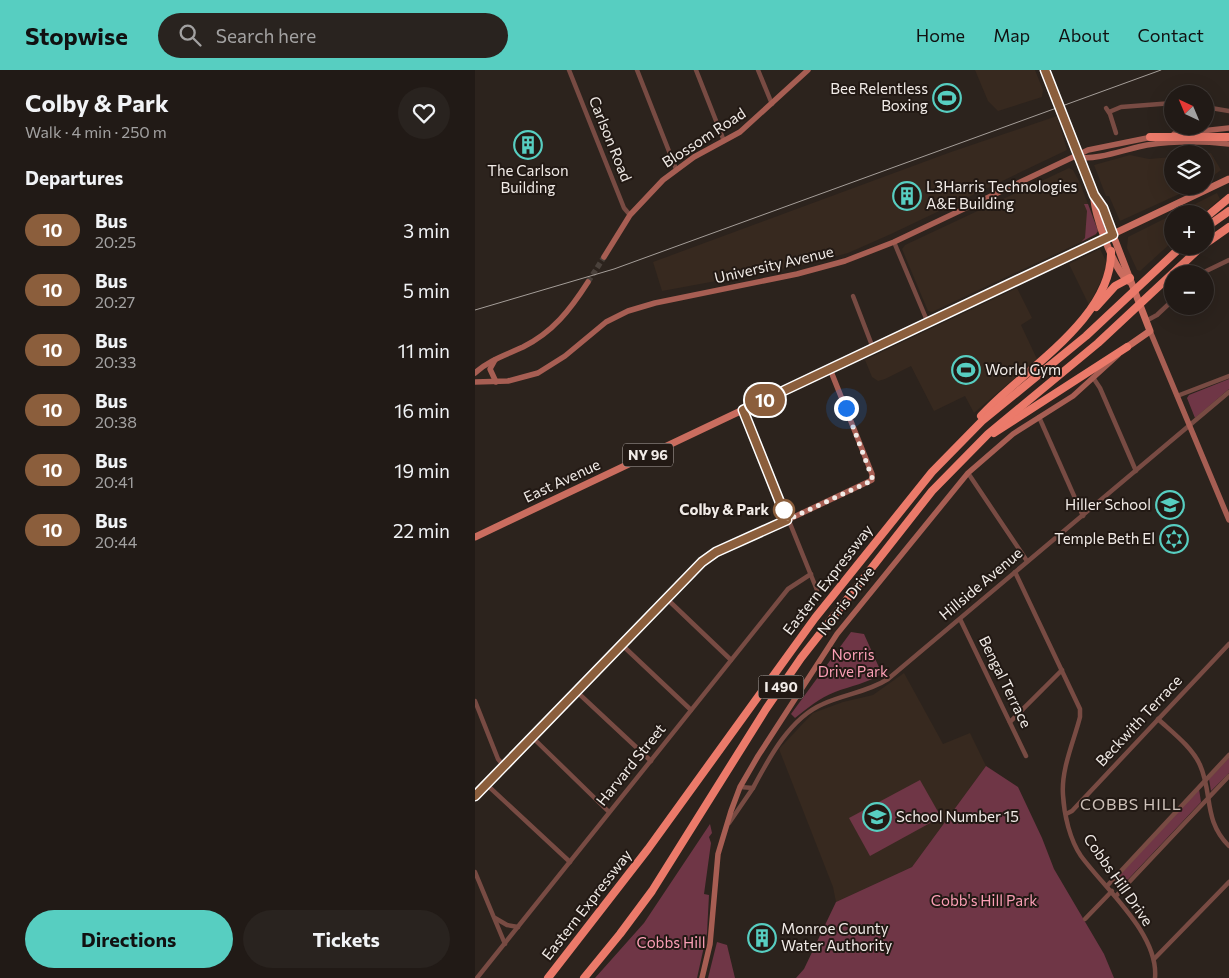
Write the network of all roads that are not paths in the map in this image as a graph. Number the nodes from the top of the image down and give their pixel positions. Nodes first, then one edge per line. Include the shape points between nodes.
1 (569, 70) edge
2 (637, 70) edge
3 (696, 70) edge
4 (758, 70) edge
5 (809, 70) edge
6 (1045, 70) edge
7 (1055, 95) tunnel mouth
8 (772, 104) junction
9 (1164, 104) edge
10 (1214, 108) edge
11 (1229, 111) edge
12 (1062, 113) tunnel mouth
13 (1229, 128) edge
14 (1116, 133) dead end
15 (1150, 137) junction
16 (1229, 137) edge
17 (724, 141) junction
18 (1229, 144) edge
19 (1079, 156) junction
20 (676, 169) junction
21 (1229, 179) edge
22 (1094, 195) junction
23 (1229, 198) edge
24 (1214, 210) edge
25 (1229, 211) edge
26 (630, 215) junction
27 (1214, 222) edge
28 (1229, 226) edge
29 (1229, 231) edge
30 (1113, 235) junction
31 (1214, 238) edge
32 (1106, 239) junction
33 (1214, 240) edge
34 (894, 242) junction
35 (1111, 252) junction
36 (1169, 255) edge
37 (1172, 255) edge
38 (1194, 255) edge
39 (604, 257) tunnel mouth
40 (1228, 258) edge
41 (1214, 266) edge
42 (1150, 275) junction
43 (1129, 280) junction
44 (589, 282) tunnel mouth
45 (853, 296) dead end
46 (1164, 308) edge
47 (1146, 319) junction
48 (928, 323) junction
49 (1076, 328) junction
50 (1150, 331) junction
51 (1127, 347) junction
52 (873, 348) junction
53 (496, 359) junction
54 (830, 369) junction
55 (475, 373) edge
56 (1229, 376) edge
57 (1094, 379) junction
58 (475, 382) edge
59 (496, 382) junction
60 (1229, 392) edge
61 (1177, 396) junction
62 (743, 410) junction
63 (1039, 417) junction
64 (1189, 426) junction
65 (969, 452) junction
66 (944, 459) junction
67 (1136, 471) junction
68 (968, 473) junction
69 (1083, 516) junction
70 (787, 520) junction
71 (1229, 520) edge
72 (475, 536) edge
73 (1027, 561) junction
74 (1015, 572) junction
75 (811, 574) junction
76 (817, 590) dead end
77 (666, 598) junction
78 (960, 619) junction
79 (621, 644) junction
80 (1229, 644) edge
81 (731, 660) junction
82 (1062, 670) junction
83 (576, 691) junction
84 (475, 701) edge
85 (691, 710) junction
86 (1158, 719) junction
87 (1010, 722) junction
88 (532, 737) junction
89 (1229, 755) edge
90 (1026, 756) dead end
91 (651, 761) junction
92 (504, 766) junction
93 (1229, 776) edge
94 (1204, 780) junction
95 (487, 784) junction
96 (740, 787) junction
97 (753, 788) junction
98 (475, 796) edge
99 (1207, 799) junction
100 (609, 812) junction
101 (1066, 814) junction
102 (724, 830) junction
103 (1229, 846) edge
104 (569, 862) junction
105 (475, 872) edge
106 (1229, 882) edge
107 (1107, 886) junction
108 (1112, 891) junction
109 (1116, 896) junction
110 (493, 917) junction
111 (1085, 919) dead end
112 (518, 927) junction
113 (583, 934) junction
114 (505, 944) junction
115 (1153, 960) junction
116 (477, 978) edge
117 (542, 978) edge
118 (548, 978) edge
119 (584, 978) edge
120 (702, 978) edge
121 (1155, 978) edge

1 - 26 street, Carlson Road via 624,208
2 - 20 street
3 - 17 street
4 - 8 street
5 - 8 street, Blossom Road
6 - 7 main road
8 - 17 street, Blossom Road
9 - 14 street via 1107,110
10 - 11 street
12 - 19 main road
13 - 15 street, University Avenue
15 - 16 highway
15 - 19 street, University Avenue via 1091,149
17 - 20 street, Blossom Road
18 - 19 street, University Avenue via 1165,143 1089,158
19 - 22 main road
19 - 34 street, University Avenue
20 - 26 street, Blossom Road
21 - 30 main road, East Avenue / NY 96
22 - 30 main road via 1103,208
22 - 32 main road via 1094,209
23 - 24 highway
25 - 27 highway
26 - 39 street, Blossom Road
28 - 31 highway, Eastern Expressway / I 490
29 - 33 highway
30 - 32 main road, East Avenue / NY 96
30 - 43 main road
32 - 35 main road
32 - 48 main road, East Avenue / NY 96
34 - 48 street
34 - 59 street, University Avenue via 845,261 797,274 628,311 606,322 565,356 537,373
35 - 43 main road via 1121,274
35 - 49 highway via 1102,287
36 - 42 highway
37 - 42 highway, Eastern Expressway / I 490
38 - 65 highway, Eastern Expressway / I 490 via 1105,337
40 - 41 street
42 - 66 highway, Eastern Expressway / I 490 via 1093,330 996,409
43 - 47 main road
43 - 49 highway via 1115,286
44 - 53 street via 551,330
45 - 52 street
46 - 47 street
47 - 50 main road
48 - 52 main road, East Avenue / NY 96
49 - 66 highway via 1000,396
50 - 51 main road, Norris Drive
50 - 61 street
51 - 57 street, Norris Drive
51 - 65 highway via 1024,412
52 - 54 main road, East Avenue / NY 96
53 - 55 street
53 - 59 street via 490,369
54 - 62 main road, East Avenue / NY 96
54 - 70 street via 873,480
56 - 61 street
57 - 63 street, Norris Drive via 1067,401
57 - 67 street
58 - 59 street, University Avenue
60 - 64 street, Hillside Avenue
61 - 64 street
62 - 70 street
62 - 72 main road, East Avenue / NY 96
63 - 68 street, Norris Drive via 1005,440
63 - 69 street
64 - 67 street, Hillside Avenue
64 - 71 street
65 - 119 highway, Eastern Expressway / I 490 via 921,504 806,651 657,883
66 - 113 highway, Eastern Expressway / I 490 via 815,618
67 - 69 street, Hillside Avenue
68 - 73 street
68 - 96 street, Norris Drive via 837,634 773,730
69 - 73 street, Hillside Avenue
70 - 75 street
70 - 77 street via 710,555
73 - 74 street, Hillside Avenue
74 - 78 street, Hillside Avenue
74 - 82 street, Cobbs Hill Drive
75 - 76 street
75 - 81 street, Harvard Street via 788,589
77 - 79 street
77 - 81 street
78 - 87 street, Bengal Terrace
78 - 97 street, Hillside Avenue via 879,684 822,704 805,716 778,746
79 - 83 street
79 - 85 street
80 - 86 street, Beckwith Terrace
81 - 85 street, Harvard Street
82 - 87 street
82 - 101 street, Cobbs Hill Drive via 1081,713 1063,781
83 - 88 street
83 - 91 street
84 - 92 street via 498,759
85 - 91 street, Harvard Street
86 - 94 street via 1193,754
86 - 101 street, Beckwith Terrace
87 - 90 street, Bengal Terrace
88 - 92 street
88 - 100 street
89 - 94 street
91 - 100 street, Harvard Street
92 - 95 street
93 - 99 street
94 - 99 street
94 - 107 street
95 - 98 street
95 - 104 street
96 - 97 street
96 - 102 street, Norris Drive
97 - 102 street, Hillside Avenue
99 - 103 street via 1213,824
99 - 109 street
100 - 104 street, Harvard Street
101 - 107 street, Cobbs Hill Drive via 1076,847
102 - 120 street, Norris Drive via 714,888 710,944
104 - 112 street, Harvard Street
105 - 110 street
106 - 115 street
107 - 108 street, Cobbs Hill Drive
108 - 109 street, Cobbs Hill Drive
108 - 111 street
109 - 115 street, Cobbs Hill Drive
110 - 112 street
110 - 114 street
112 - 114 street, Harvard Street
113 - 117 highway
113 - 118 highway, Eastern Expressway / I 490
114 - 116 street, Harvard Street
115 - 121 street, Cobbs Hill Drive

